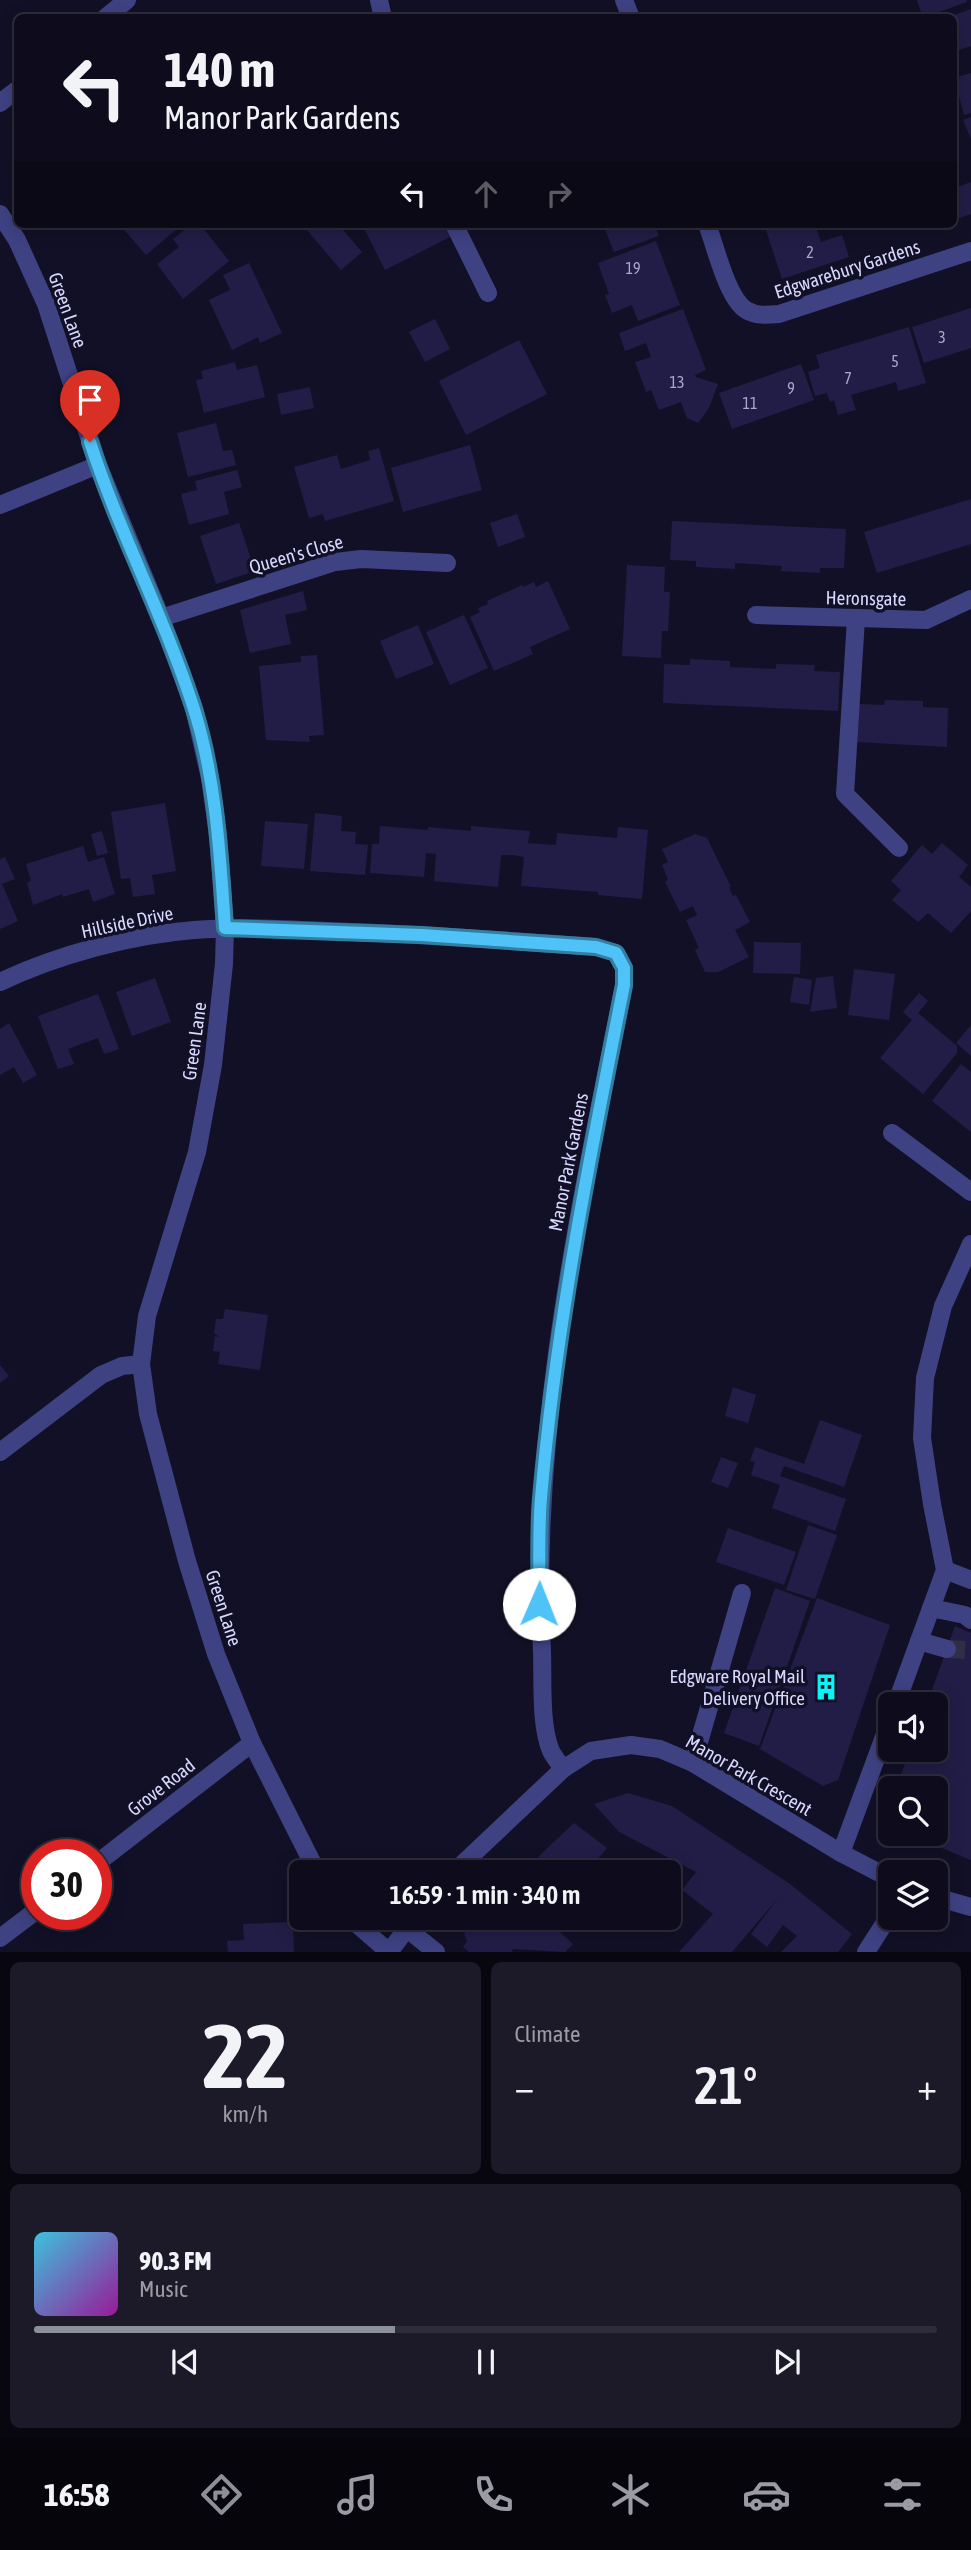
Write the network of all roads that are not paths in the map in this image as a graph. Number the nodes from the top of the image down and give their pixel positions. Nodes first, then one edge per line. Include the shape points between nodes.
1 (127, 0) edge
2 (110, 14) edge
3 (14, 92) edge
4 (0, 103) edge
5 (0, 214) edge
6 (456, 228) edge
7 (708, 228) edge
8 (971, 251) edge
9 (488, 293) dead end
10 (98, 465) junction
11 (0, 505) edge
12 (447, 563) dead end
13 (971, 599) edge
14 (756, 615) dead end
15 (161, 618) junction
16 (856, 620) junction
17 (899, 848) dead end
18 (225, 928) junction
19 (0, 982) edge
20 (892, 1133) dead end
21 (971, 1192) edge
22 (971, 1244) edge
23 (141, 1364) junction
24 (0, 1452) edge
25 (945, 1570) junction
26 (971, 1580) edge
27 (742, 1593) dead end
28 (931, 1608) junction
29 (971, 1620) edge
30 (919, 1641) junction
31 (947, 1649) tunnel mouth
32 (900, 1692) edge
33 (252, 1743) junction
34 (878, 1753) edge
35 (693, 1763) junction
36 (563, 1769) junction
37 (112, 1852) edge
38 (841, 1853) junction
39 (311, 1860) edge
40 (467, 1860) edge
41 (878, 1873) edge
42 (948, 1900) edge
43 (971, 1907) edge
44 (21, 1922) edge
45 (364, 1930) edge
46 (405, 1930) edge
47 (416, 1930) edge
48 (880, 1930) edge
49 (0, 1938) edge
50 (389, 1951) edge
51 (436, 1951) edge
52 (866, 1951) edge

1 - 2 street
3 - 4 street
5 - 10 street, Green Lane via 46,304
6 - 9 street
7 - 8 street, Edgwarebury Gardens via 734,297 762,316
10 - 11 street
10 - 15 street, Green Lane
12 - 15 street, Queen's Close via 335,562
13 - 16 street, Heronsgate via 926,620
14 - 16 street, Heronsgate
15 - 18 street, Green Lane via 194,708 209,778
16 - 17 street via 845,794
18 - 19 street, Hillside Drive via 103,945
18 - 23 street, Green Lane via 214,1055 197,1153 148,1316
18 - 36 street, Manor Park Gardens via 596,947 616,953 624,968 574,1242 541,1500 539,1604 545,1716 551,1751
20 - 21 street
22 - 25 street via 943,1306 925,1378 922,1438
23 - 24 street via 101,1375
23 - 33 street, Green Lane via 148,1414 187,1561 216,1654
25 - 26 street
25 - 28 street
27 - 35 street
28 - 29 street
28 - 30 street
30 - 31 street
30 - 32 street
33 - 37 street, Grove Road
33 - 39 street, Green Lane
34 - 38 street
35 - 36 street, Manor Park Crescent via 660,1749 631,1745 591,1752
35 - 38 street, Manor Park Crescent
36 - 40 street, Manor Park Crescent
38 - 41 street, Manor Park Crescent
42 - 43 street
44 - 49 street
45 - 50 street
46 - 50 street
47 - 51 street
48 - 52 street

